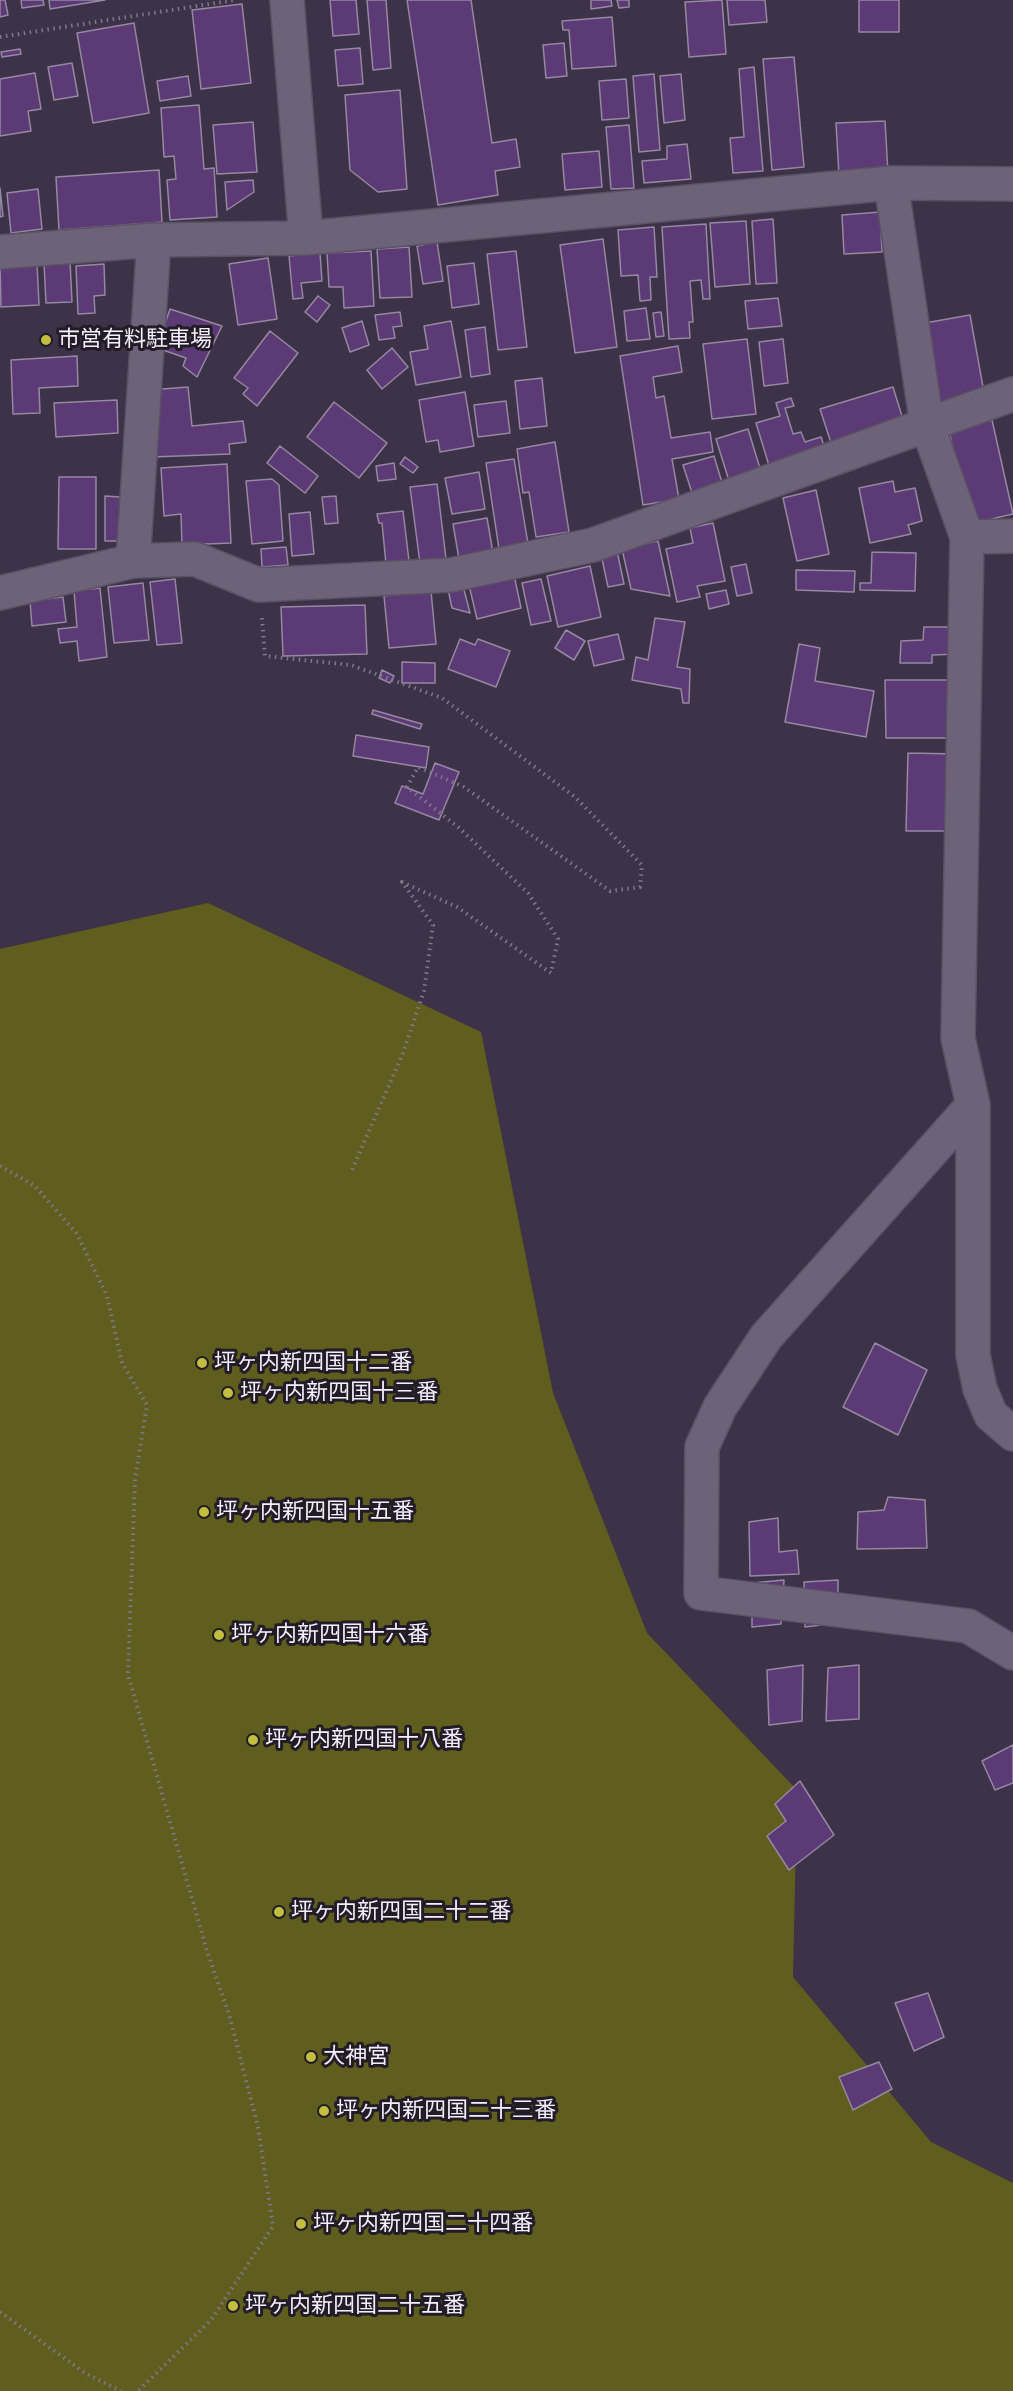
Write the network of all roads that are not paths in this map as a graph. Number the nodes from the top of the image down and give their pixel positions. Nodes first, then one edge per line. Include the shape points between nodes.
1 (287, 0) edge
2 (891, 183) junction
3 (1013, 184) edge
4 (306, 238) junction
5 (154, 240) junction
6 (0, 252) edge
7 (1013, 394) edge
8 (927, 425) junction
9 (1013, 536) edge
10 (967, 537) junction
11 (133, 561) junction
12 (0, 593) edge
13 (973, 1105) junction
14 (1013, 1434) edge
15 (1013, 1653) edge

1 - 4 street
2 - 3 street
2 - 4 street
2 - 8 street
4 - 5 street
5 - 6 street
5 - 11 street
7 - 8 street
8 - 10 street
8 - 11 street via 593,545 452,575 259,585 195,559
9 - 10 street
10 - 13 street via 958,1038
11 - 12 street
13 - 14 street via 973,1355 980,1389 991,1415
13 - 15 street via 766,1337 720,1407 702,1447 701,1593 968,1626

